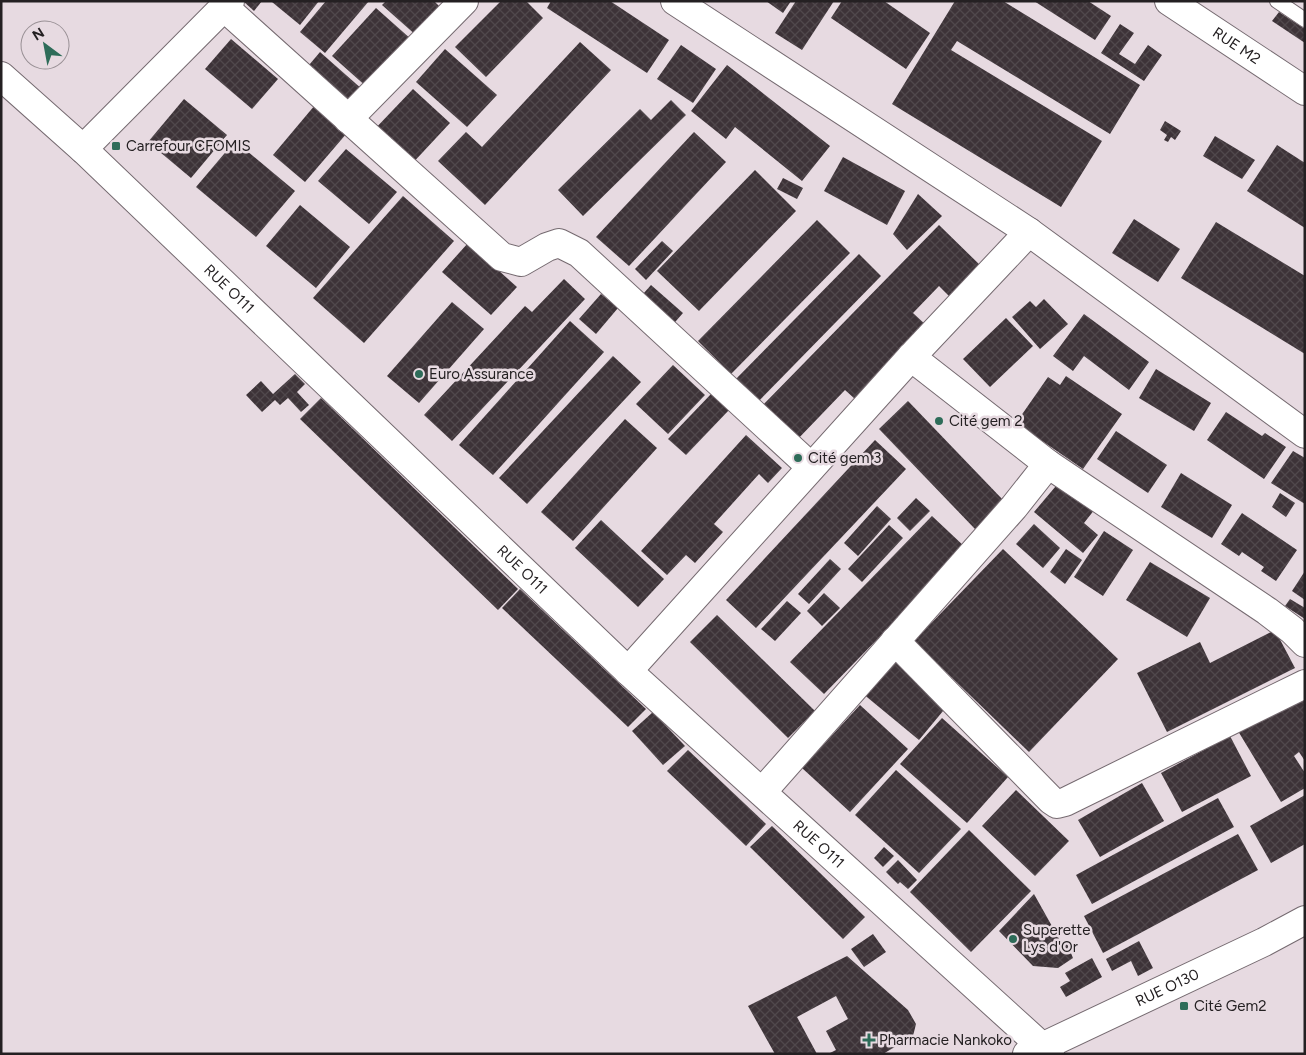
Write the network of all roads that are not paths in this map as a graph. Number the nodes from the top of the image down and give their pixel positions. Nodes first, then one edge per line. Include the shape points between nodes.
1 (464, 1) edge
2 (675, 1) edge
3 (1169, 1) edge
4 (1277, 1) edge
5 (220, 8) edge
6 (1305, 20) edge
7 (1, 76) edge
8 (1305, 91) edge
9 (348, 119) junction
10 (83, 149) junction
11 (1030, 232) junction
12 (911, 357) junction
13 (1305, 434) edge
14 (1048, 464) junction
15 (811, 467) junction
16 (895, 641) junction
17 (1305, 643) edge
18 (628, 671) junction
19 (1305, 684) edge
20 (762, 792) junction
21 (1305, 920) edge
22 (1040, 1051) edge

1 - 9 street
2 - 11 street
3 - 8 street, RUE M2
4 - 6 lane
5 - 9 street
5 - 10 street
7 - 10 street, RUE O111
9 - 15 street via 502,257 521,262 559,243 579,252
10 - 18 street, RUE O111
11 - 12 street
11 - 13 street
12 - 14 street
12 - 15 street
14 - 16 street
14 - 17 street via 1267,611
15 - 18 street
16 - 19 street via 1057,804
16 - 20 street
18 - 20 street, RUE O111
20 - 22 street, RUE O111
21 - 22 street, RUE O130

